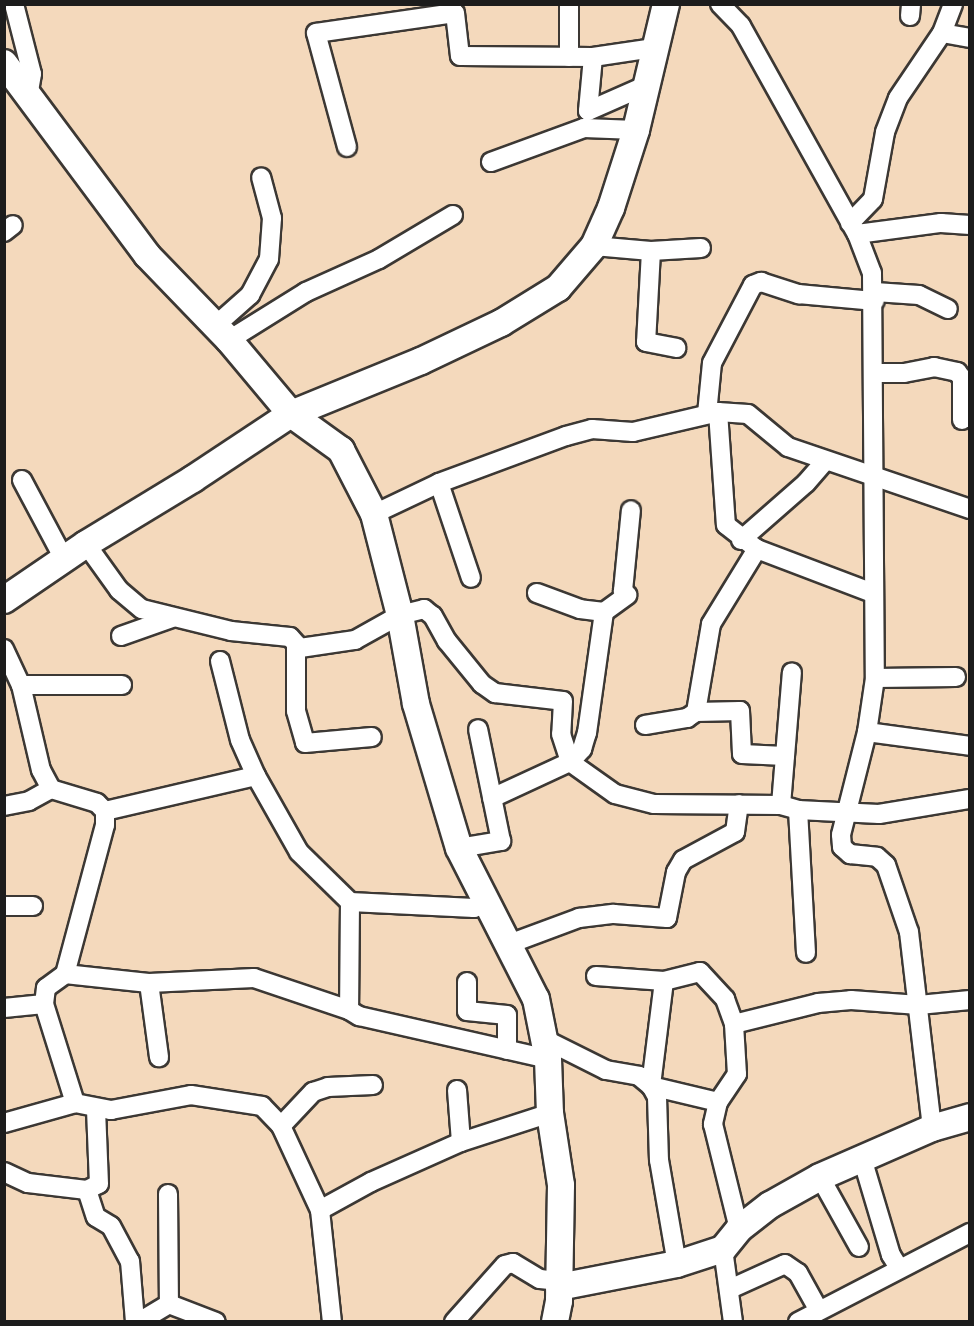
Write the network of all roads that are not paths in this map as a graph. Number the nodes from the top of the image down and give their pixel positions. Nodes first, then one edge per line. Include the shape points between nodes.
1 (14, 4) edge
2 (569, 4) edge
3 (666, 4) edge
4 (720, 4) edge
5 (953, 4) edge
6 (942, 33) junction
7 (969, 38) edge
8 (654, 48) junction
9 (569, 57) junction
10 (592, 57) junction
11 (13, 81) edge
12 (645, 86) junction
13 (636, 130) junction
14 (348, 147) dead end
15 (491, 162) dead end
16 (261, 177) dead end
17 (453, 215) dead end
18 (969, 225) edge
19 (853, 228) junction
20 (594, 246) junction
21 (700, 248) dead end
22 (651, 251) junction
23 (875, 296) junction
24 (948, 309) dead end
25 (222, 333) junction
26 (676, 348) dead end
27 (875, 373) junction
28 (712, 413) junction
29 (291, 414) junction
30 (962, 420) dead end
31 (824, 462) junction
32 (872, 475) junction
33 (22, 480) dead end
34 (439, 483) junction
35 (969, 509) edge
36 (631, 510) dead end
37 (374, 514) junction
38 (86, 544) junction
39 (749, 545) junction
40 (64, 559) junction
41 (471, 578) dead end
42 (537, 593) dead end
43 (873, 593) junction
44 (4, 600) edge
45 (604, 612) junction
46 (400, 615) junction
47 (172, 618) junction
48 (121, 636) dead end
49 (296, 644) junction
50 (4, 649) edge
51 (220, 661) dead end
52 (792, 672) dead end
53 (956, 677) dead end
54 (875, 678) junction
55 (122, 685) dead end
56 (21, 686) junction
57 (696, 712) junction
58 (645, 725) dead end
59 (478, 729) dead end
60 (867, 732) junction
61 (372, 737) dead end
62 (969, 746) edge
63 (785, 756) junction
64 (570, 762) junction
65 (256, 776) junction
66 (51, 789) junction
67 (492, 798) junction
68 (969, 799) edge
69 (739, 804) junction
70 (4, 806) edge
71 (789, 807) junction
72 (105, 811) junction
73 (846, 811) junction
74 (459, 848) junction
75 (487, 901) junction
76 (350, 902) junction
77 (4, 906) edge
78 (33, 906) dead end
79 (509, 944) junction
80 (806, 952) dead end
81 (65, 974) junction
82 (596, 976) dead end
83 (664, 981) junction
84 (467, 982) dead end
85 (149, 983) junction
86 (969, 1000) edge
87 (44, 1004) junction
88 (919, 1005) junction
89 (4, 1008) edge
90 (349, 1010) junction
91 (734, 1024) junction
92 (546, 1049) junction
93 (507, 1050) junction
94 (159, 1057) dead end
95 (373, 1085) dead end
96 (651, 1086) junction
97 (457, 1090) dead end
98 (718, 1102) junction
99 (75, 1103) junction
100 (96, 1110) junction
101 (550, 1113) junction
102 (969, 1117) edge
103 (4, 1123) edge
104 (281, 1126) junction
105 (932, 1128) junction
106 (460, 1142) junction
107 (862, 1158) junction
108 (4, 1172) edge
109 (820, 1177) junction
110 (87, 1190) junction
111 (168, 1194) dead end
112 (320, 1210) junction
113 (739, 1229) junction
114 (969, 1233) edge
115 (859, 1247) dead end
116 (723, 1249) junction
117 (677, 1264) junction
118 (899, 1268) junction
119 (560, 1284) junction
120 (730, 1289) junction
121 (169, 1304) junction
122 (818, 1309) junction
123 (137, 1322) edge
124 (216, 1322) edge
125 (332, 1322) edge
126 (454, 1322) edge
127 (555, 1322) edge
128 (733, 1322) edge
129 (798, 1322) edge

1 - 11 street via 32,74
2 - 9 street
3 - 8 street
4 - 19 street via 741,26
5 - 6 street
6 - 7 street
6 - 19 street via 898,98 885,132 873,198
8 - 10 street
8 - 12 street
9 - 10 street
9 - 14 street via 460,56 455,13 316,33
10 - 12 street via 588,111
11 - 25 street via 147,255
12 - 13 street
13 - 15 street via 584,128
13 - 20 street
16 - 25 street via 272,218 269,259 250,295
17 - 25 street via 379,259
18 - 19 street
19 - 23 street via 872,273
20 - 22 street
20 - 29 street via 558,288 501,323 421,361
21 - 22 street
22 - 26 street via 646,342
23 - 24 street via 919,295
23 - 27 street
23 - 28 street via 799,294 761,282 753,285 712,363
25 - 29 street
27 - 30 street via 904,374 934,367 957,372 962,378
27 - 32 street
28 - 31 street via 748,414 788,447
28 - 34 street via 633,432 592,429 526,449
28 - 39 street via 726,492 726,525
29 - 37 street via 341,450
29 - 38 street
31 - 32 street
31 - 39 street
32 - 35 street
32 - 43 street
33 - 40 street
34 - 37 street
34 - 41 street
36 - 45 street via 623,591 627,595
37 - 46 street
38 - 40 street
38 - 47 street via 119,590 142,609
39 - 43 street
39 - 57 street via 711,624
40 - 44 street
42 - 45 street via 580,609
43 - 54 street
45 - 64 street via 587,733 582,749
46 - 49 street via 356,640 300,648
46 - 64 street via 424,609 433,616 447,641 495,693 563,700 561,734
46 - 74 street via 416,705
47 - 48 street
47 - 49 street via 231,631 290,637
49 - 61 street via 296,711 305,743
50 - 56 street
51 - 65 street via 240,740
52 - 63 street
53 - 54 street
54 - 60 street
55 - 56 street
56 - 66 street via 41,770
57 - 58 street via 687,718
57 - 63 street via 740,711 742,754
59 - 67 street
60 - 62 street
60 - 73 street
63 - 71 street
64 - 67 street
64 - 69 street via 615,794 654,804
65 - 72 street
65 - 76 street via 299,852
66 - 70 street via 29,801
66 - 72 street via 97,803
67 - 74 street via 501,841
68 - 73 street via 879,814
69 - 71 street
69 - 79 street via 735,832 683,860 676,872 666,918 614,914 579,918
71 - 73 street
71 - 80 street
72 - 81 street via 105,825
73 - 88 street via 842,847 850,854 878,857 893,879 909,932
74 - 75 street
75 - 76 street via 474,908
75 - 79 street
76 - 90 street
77 - 78 street
79 - 92 street via 536,999
81 - 85 street
81 - 87 street via 46,988
82 - 83 street
83 - 91 street via 700,972 725,999
83 - 96 street
84 - 93 street via 467,1011 507,1015
85 - 90 street via 254,978
85 - 94 street
86 - 88 street
87 - 89 street
87 - 99 street
88 - 91 street via 851,1000 818,1003
88 - 105 street
90 - 93 street via 359,1016
91 - 98 street via 737,1074
92 - 93 street
92 - 96 street via 606,1070 639,1076
92 - 101 street
95 - 104 street via 328,1087 313,1092
96 - 98 street
96 - 117 street via 657,1097 659,1160
97 - 106 street
98 - 113 street via 713,1124
99 - 100 street
99 - 103 street
100 - 104 street via 191,1095 262,1106
100 - 110 street via 99,1184
101 - 106 street
101 - 119 street via 561,1185
102 - 105 street
104 - 112 street
105 - 107 street
106 - 112 street
107 - 109 street
107 - 118 street via 891,1255
108 - 110 street via 28,1183
109 - 113 street via 770,1205
109 - 115 street
110 - 123 street via 96,1217 111,1226 130,1261
111 - 121 street
112 - 125 street
113 - 116 street
114 - 118 street
116 - 117 street
116 - 120 street
117 - 119 street
118 - 122 street
119 - 126 street via 513,1263 505,1265
119 - 127 street
120 - 122 street via 785,1264 798,1273
120 - 128 street
121 - 123 street
121 - 124 street
122 - 129 street

